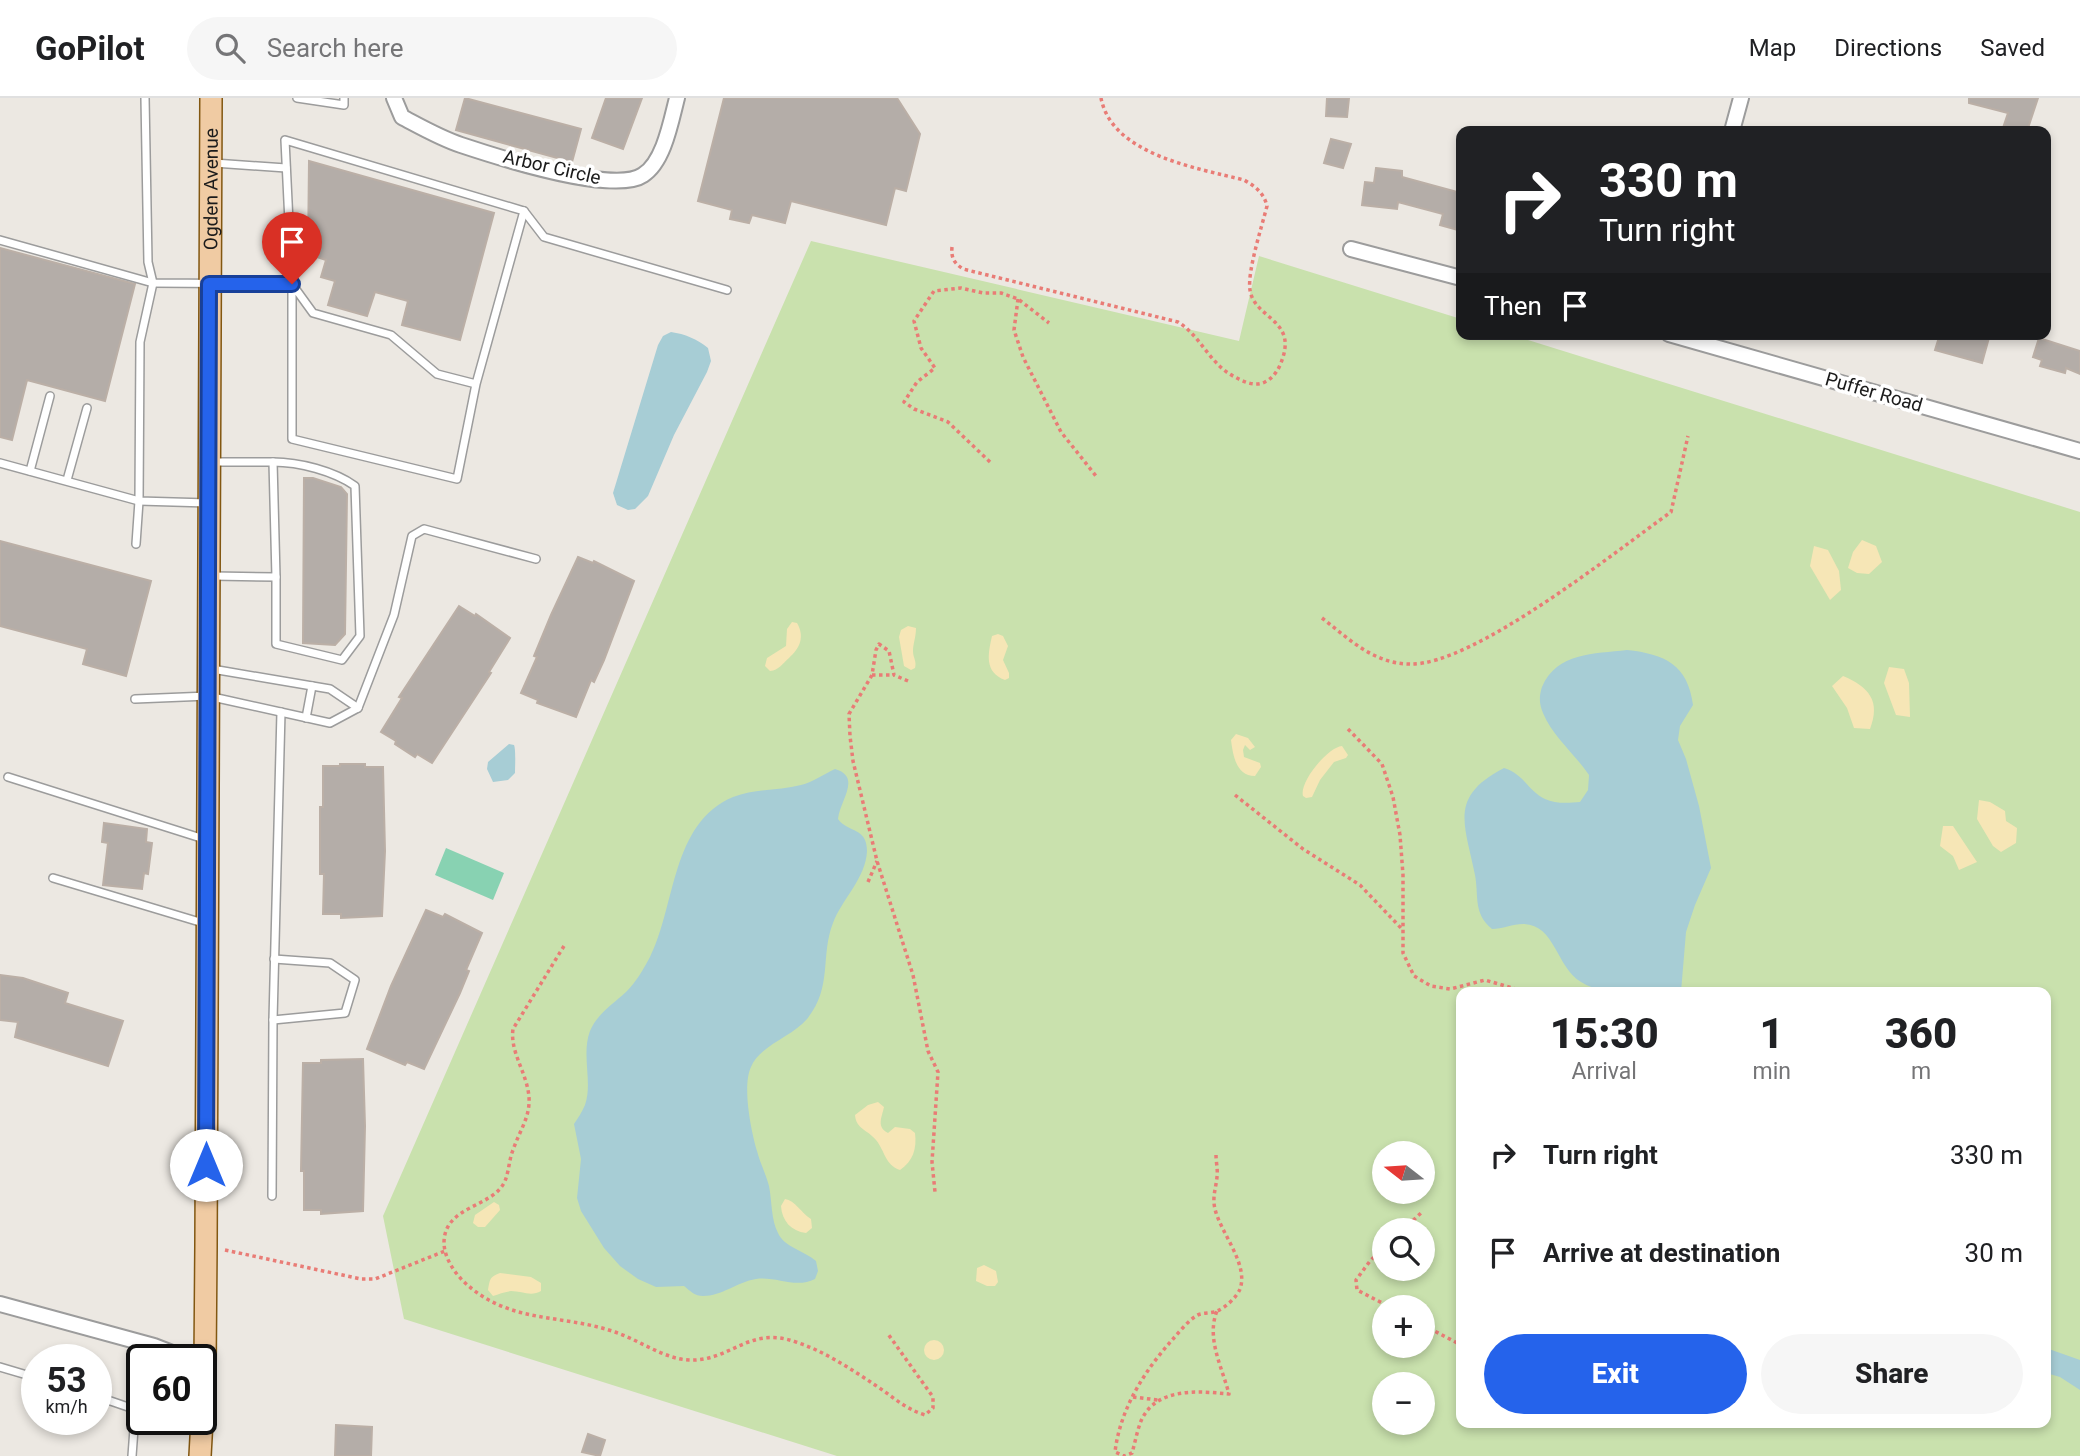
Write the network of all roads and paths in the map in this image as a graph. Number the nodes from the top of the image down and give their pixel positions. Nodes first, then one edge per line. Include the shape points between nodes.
1 (145, 98) edge
2 (211, 98) edge
3 (297, 98) edge
4 (344, 98) edge
5 (394, 98) edge
6 (677, 98) edge
7 (1101, 98) edge
8 (1741, 98) edge
9 (1733, 126) edge
10 (211, 163) junction
11 (286, 167) junction
12 (524, 211) junction
13 (0, 240) edge
14 (952, 247) dead end
15 (1351, 249) dead end
16 (1456, 277) edge
17 (153, 283) junction
18 (209, 284) junction
19 (292, 284) junction
20 (727, 290) dead end
21 (1018, 299) junction
22 (1049, 323) dead end
23 (1691, 340) edge
24 (476, 384) junction
25 (50, 396) dead end
26 (87, 408) dead end
27 (1688, 436) dead end
28 (2080, 451) edge
29 (209, 461) junction
30 (990, 461) dead end
31 (273, 462) junction
32 (0, 463) edge
33 (30, 471) junction
34 (1096, 476) dead end
35 (67, 480) junction
36 (139, 501) junction
37 (209, 503) junction
38 (136, 544) dead end
39 (536, 559) dead end
40 (209, 576) junction
41 (276, 578) junction
42 (1322, 618) dead end
43 (208, 668) junction
44 (872, 675) junction
45 (894, 676) junction
46 (908, 681) dead end
47 (312, 686) junction
48 (208, 696) junction
49 (135, 699) dead end
50 (358, 708) junction
51 (281, 712) junction
52 (306, 718) junction
53 (1348, 729) dead end
54 (8, 777) dead end
55 (1236, 796) dead end
56 (208, 841) junction
57 (877, 861) junction
58 (53, 878) dead end
59 (868, 882) dead end
60 (207, 925) junction
61 (1402, 930) junction
62 (564, 946) dead end
63 (274, 959) junction
64 (1456, 987) edge
65 (1458, 987) edge
66 (1508, 987) edge
67 (273, 1020) junction
68 (1216, 1155) dead end
69 (935, 1192) dead end
70 (272, 1196) dead end
71 (1422, 1212) dead end
72 (1416, 1218) edge
73 (206, 1246) junction
74 (445, 1251) junction
75 (1372, 1259) edge
76 (1372, 1298) edge
77 (0, 1304) edge
78 (1217, 1311) junction
79 (1435, 1331) edge
80 (888, 1334) dead end
81 (1456, 1342) edge
82 (147, 1344) edge
83 (200, 1344) edge
84 (0, 1367) edge
85 (21, 1373) edge
86 (1133, 1396) junction
87 (1158, 1400) junction
88 (112, 1401) edge
89 (200, 1435) edge
90 (132, 1456) edge
91 (200, 1456) edge

1 - 17 lane via 148,262
2 - 10 main road, Ogden Avenue
3 - 4 lane via 344,105
5 - 6 street, Arbor Circle via 402,117 459,144 593,180 643,175 662,152
7 - 14 path via 1106,116 1150,153 1244,180 1265,198 1249,292 1285,336 1286,349 1272,379 1260,384 1232,376 1217,366 1178,322 963,269 955,264
8 - 9 street
10 - 11 lane
10 - 18 main road, Ogden Avenue
11 - 12 lane via 285,140
11 - 19 lane
12 - 20 lane via 544,237
12 - 24 lane
13 - 17 lane
15 - 16 street
17 - 18 lane
17 - 36 lane via 140,342
18 - 19 lane
18 - 29 main road, Ogden Avenue
19 - 24 lane via 313,313 391,335 437,374
19 - 24 lane via 292,439 457,479
21 - 22 path
21 - 30 path via 961,288 934,291 914,321 921,348 935,368 917,382 904,402 947,422
21 - 34 path via 1014,330 1023,357 1061,432
23 - 28 street, Puffer Road
25 - 33 lane
26 - 35 lane
27 - 42 path via 1671,512 1526,614 1467,648 1440,660 1410,664 1385,660 1364,652
29 - 31 lane
29 - 37 main road, Ogden Avenue
31 - 41 lane
31 - 41 lane via 342,477 355,486 360,636 342,660 276,643
32 - 33 lane
33 - 35 lane
35 - 36 lane
36 - 37 lane
36 - 38 lane
37 - 40 main road, Ogden Avenue
39 - 50 lane via 424,529 412,536 394,615
40 - 41 lane
40 - 43 main road, Ogden Avenue
43 - 47 lane
43 - 48 main road, Ogden Avenue
44 - 45 path
44 - 45 path via 879,644 890,651
44 - 57 path via 849,714 849,725
45 - 46 path
47 - 50 lane via 330,689
47 - 52 lane
48 - 49 lane
48 - 51 lane
48 - 56 main road, Ogden Avenue
50 - 52 lane via 330,723
51 - 52 lane
51 - 63 lane
53 - 61 path via 1382,764 1393,797 1402,862
54 - 56 lane
55 - 61 path via 1303,849 1360,885
56 - 60 main road, Ogden Avenue
57 - 59 path
57 - 69 path via 913,975 928,1051 938,1072 932,1162
58 - 60 lane
60 - 73 main road, Ogden Avenue
61 - 64 path via 1403,953 1414,976 1432,986
62 - 74 path via 513,1029 530,1103 503,1185 454,1219 444,1240
63 - 67 lane
63 - 67 lane via 330,962 355,981 345,1013
65 - 66 path via 1485,980
67 - 70 lane
68 - 78 path via 1214,1208 1233,1245 1241,1287
71 - 72 path
73 - 74 path via 361,1279 375,1279
73 - 83 main road, Ogden Avenue
74 - 80 path via 454,1271 474,1291 533,1317 613,1331 686,1360 698,1360 751,1339 770,1336 796,1342 925,1415 933,1408 933,1397
75 - 76 path via 1356,1280 1357,1290
77 - 82 street
78 - 86 path via 1198,1315 1185,1326 1149,1367
78 - 87 path via 1213,1338 1229,1394 1195,1390
79 - 81 path
84 - 85 lane
86 - 87 path
86 - 87 path via 1117,1436 1115,1452 1124,1456 1132,1453 1141,1421
88 - 90 lane via 131,1408 135,1415
89 - 91 main road, Ogden Avenue

